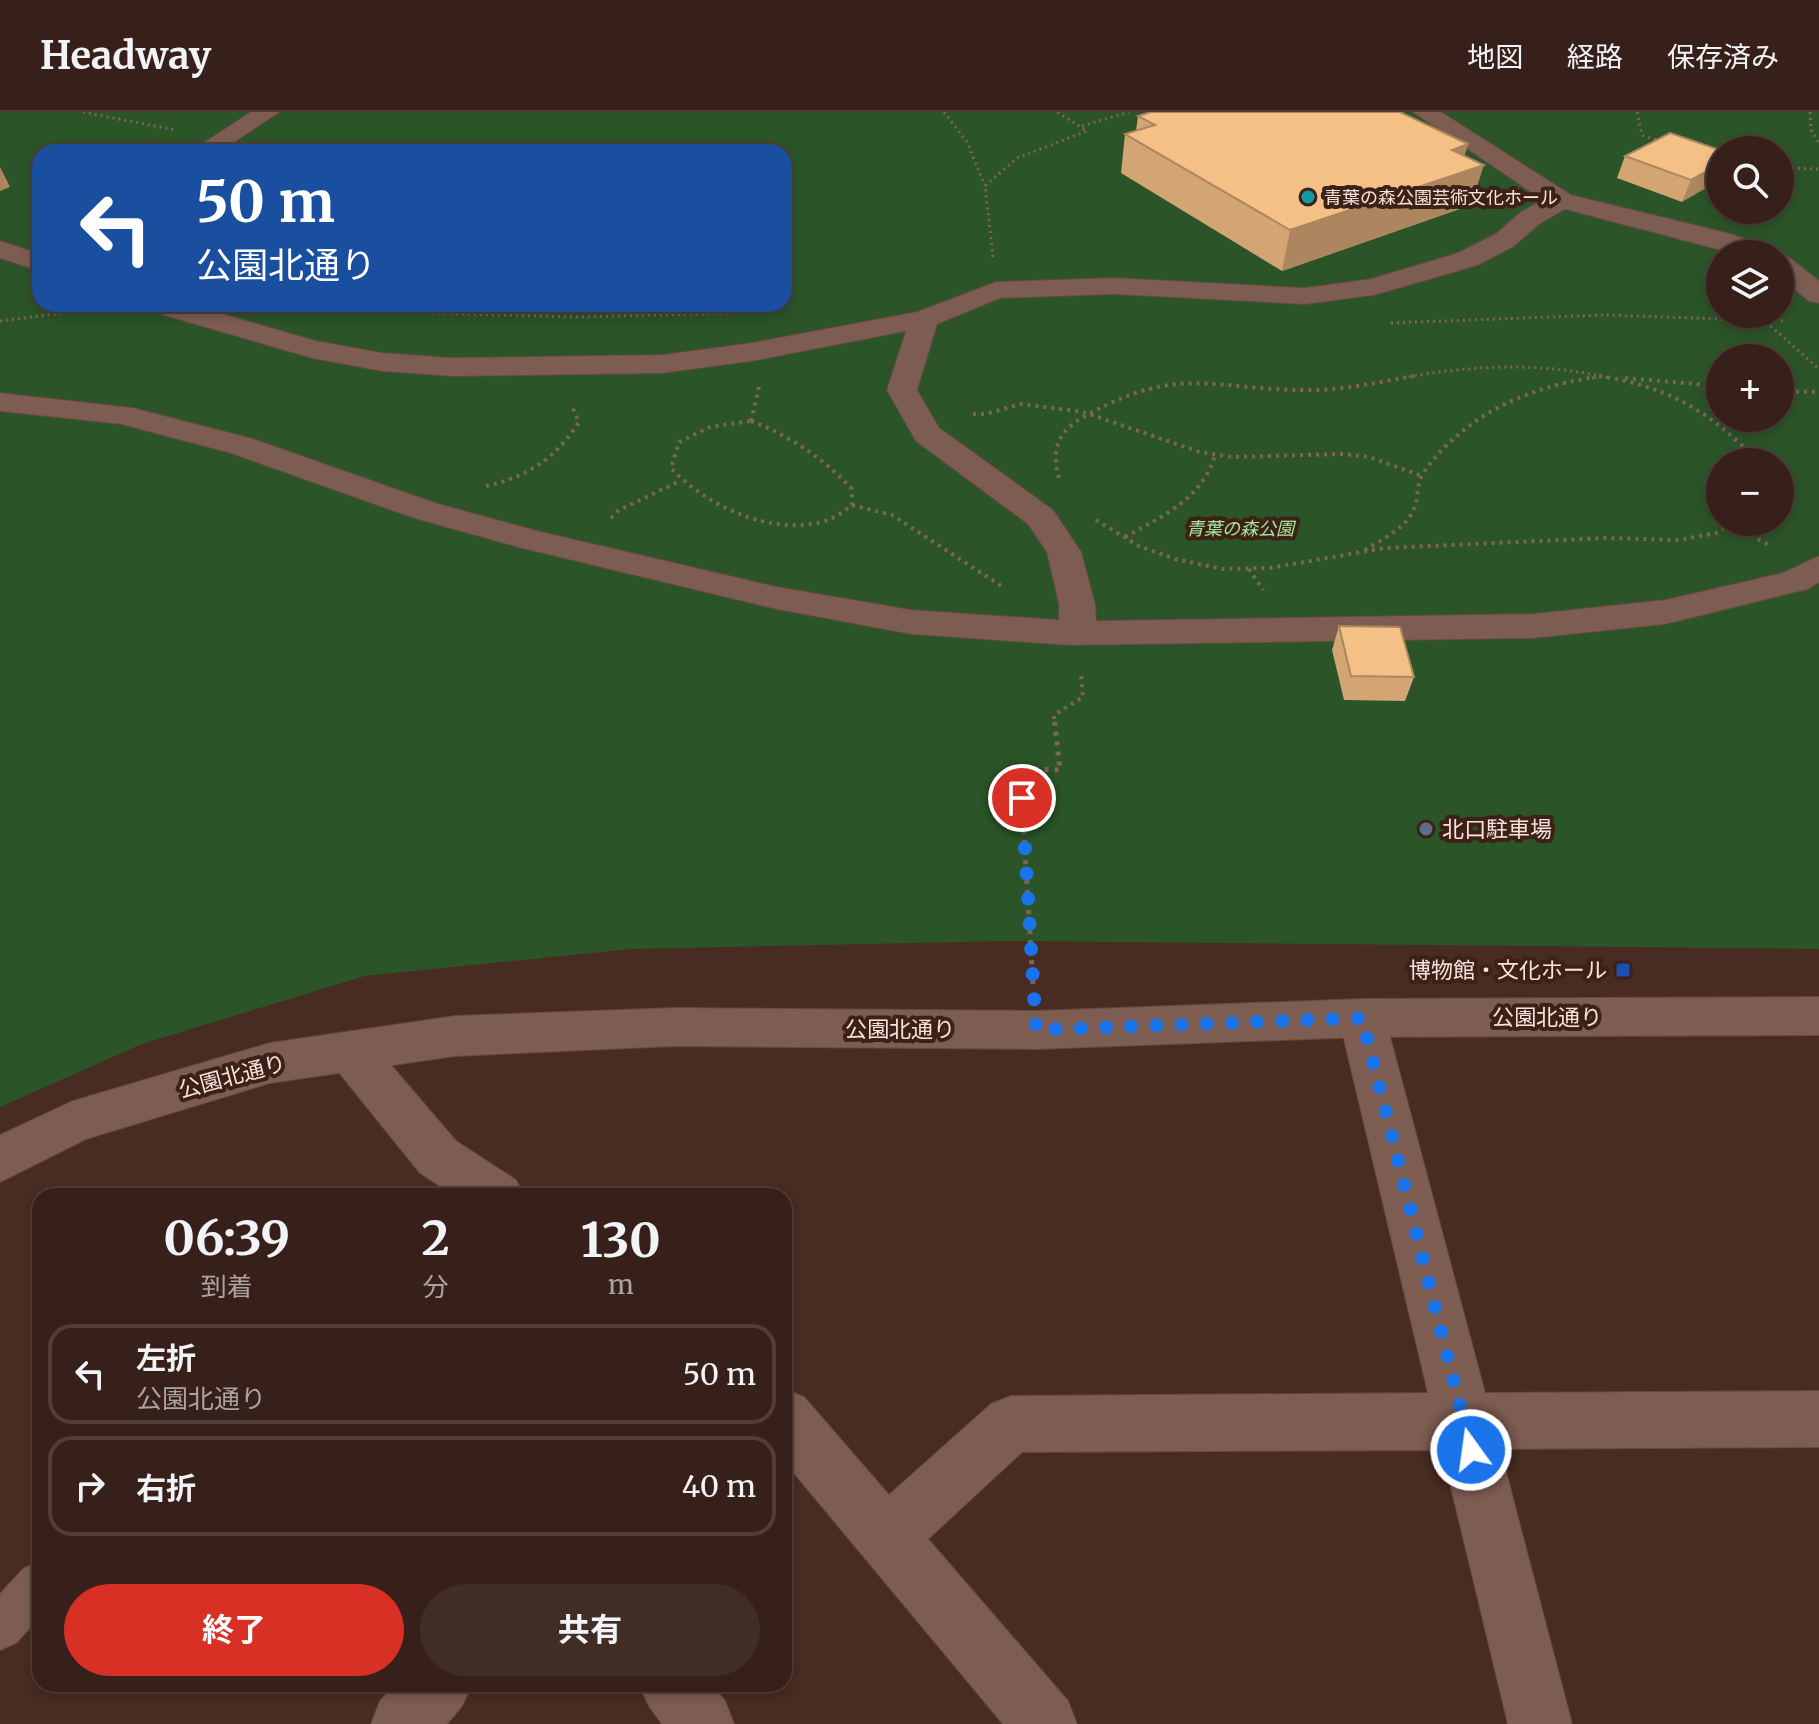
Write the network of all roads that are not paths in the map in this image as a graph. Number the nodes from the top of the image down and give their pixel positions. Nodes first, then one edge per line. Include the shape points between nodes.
1 (267, 112) edge
2 (1425, 112) edge
3 (214, 144) edge
4 (1562, 200) junction
5 (1722, 240) edge
6 (0, 249) edge
7 (32, 260) edge
8 (1794, 275) edge
9 (1814, 291) edge
10 (185, 312) edge
11 (924, 319) junction
12 (0, 402) edge
13 (1819, 567) edge
14 (1074, 633) junction
15 (1819, 1016) edge
16 (1362, 1018) junction
17 (350, 1051) junction
18 (0, 1160) edge
19 (486, 1188) edge
20 (1819, 1419) edge
21 (1464, 1420) junction
22 (792, 1426) edge
23 (887, 1536) junction
24 (32, 1593) edge
25 (0, 1627) edge
26 (433, 1692) edge
27 (677, 1692) edge
28 (403, 1724) edge
29 (702, 1724) edge
30 (1045, 1724) edge
31 (1540, 1724) edge

1 - 3 street
2 - 4 street
4 - 5 street
4 - 11 street via 1468,259 1374,287 1305,296 1114,286 996,290
6 - 7 street
8 - 9 street
10 - 11 street via 312,349 452,367 662,364
11 - 14 street via 902,390 927,434 1041,517 1064,552 1077,604
12 - 14 street via 122,415 242,446 423,510 777,598 911,622
13 - 14 street via 1795,581 1665,612 1533,626
15 - 16 street, 公園北通り
16 - 17 street, 公園北通り via 1036,1030 675,1027 455,1036
16 - 21 street
17 - 18 street, 公園北通り via 270,1063 73,1122
17 - 19 street via 438,1157
20 - 21 street
21 - 23 street via 1011,1424
21 - 31 street
22 - 23 street
23 - 30 street
24 - 25 lane
26 - 28 street
27 - 29 street

